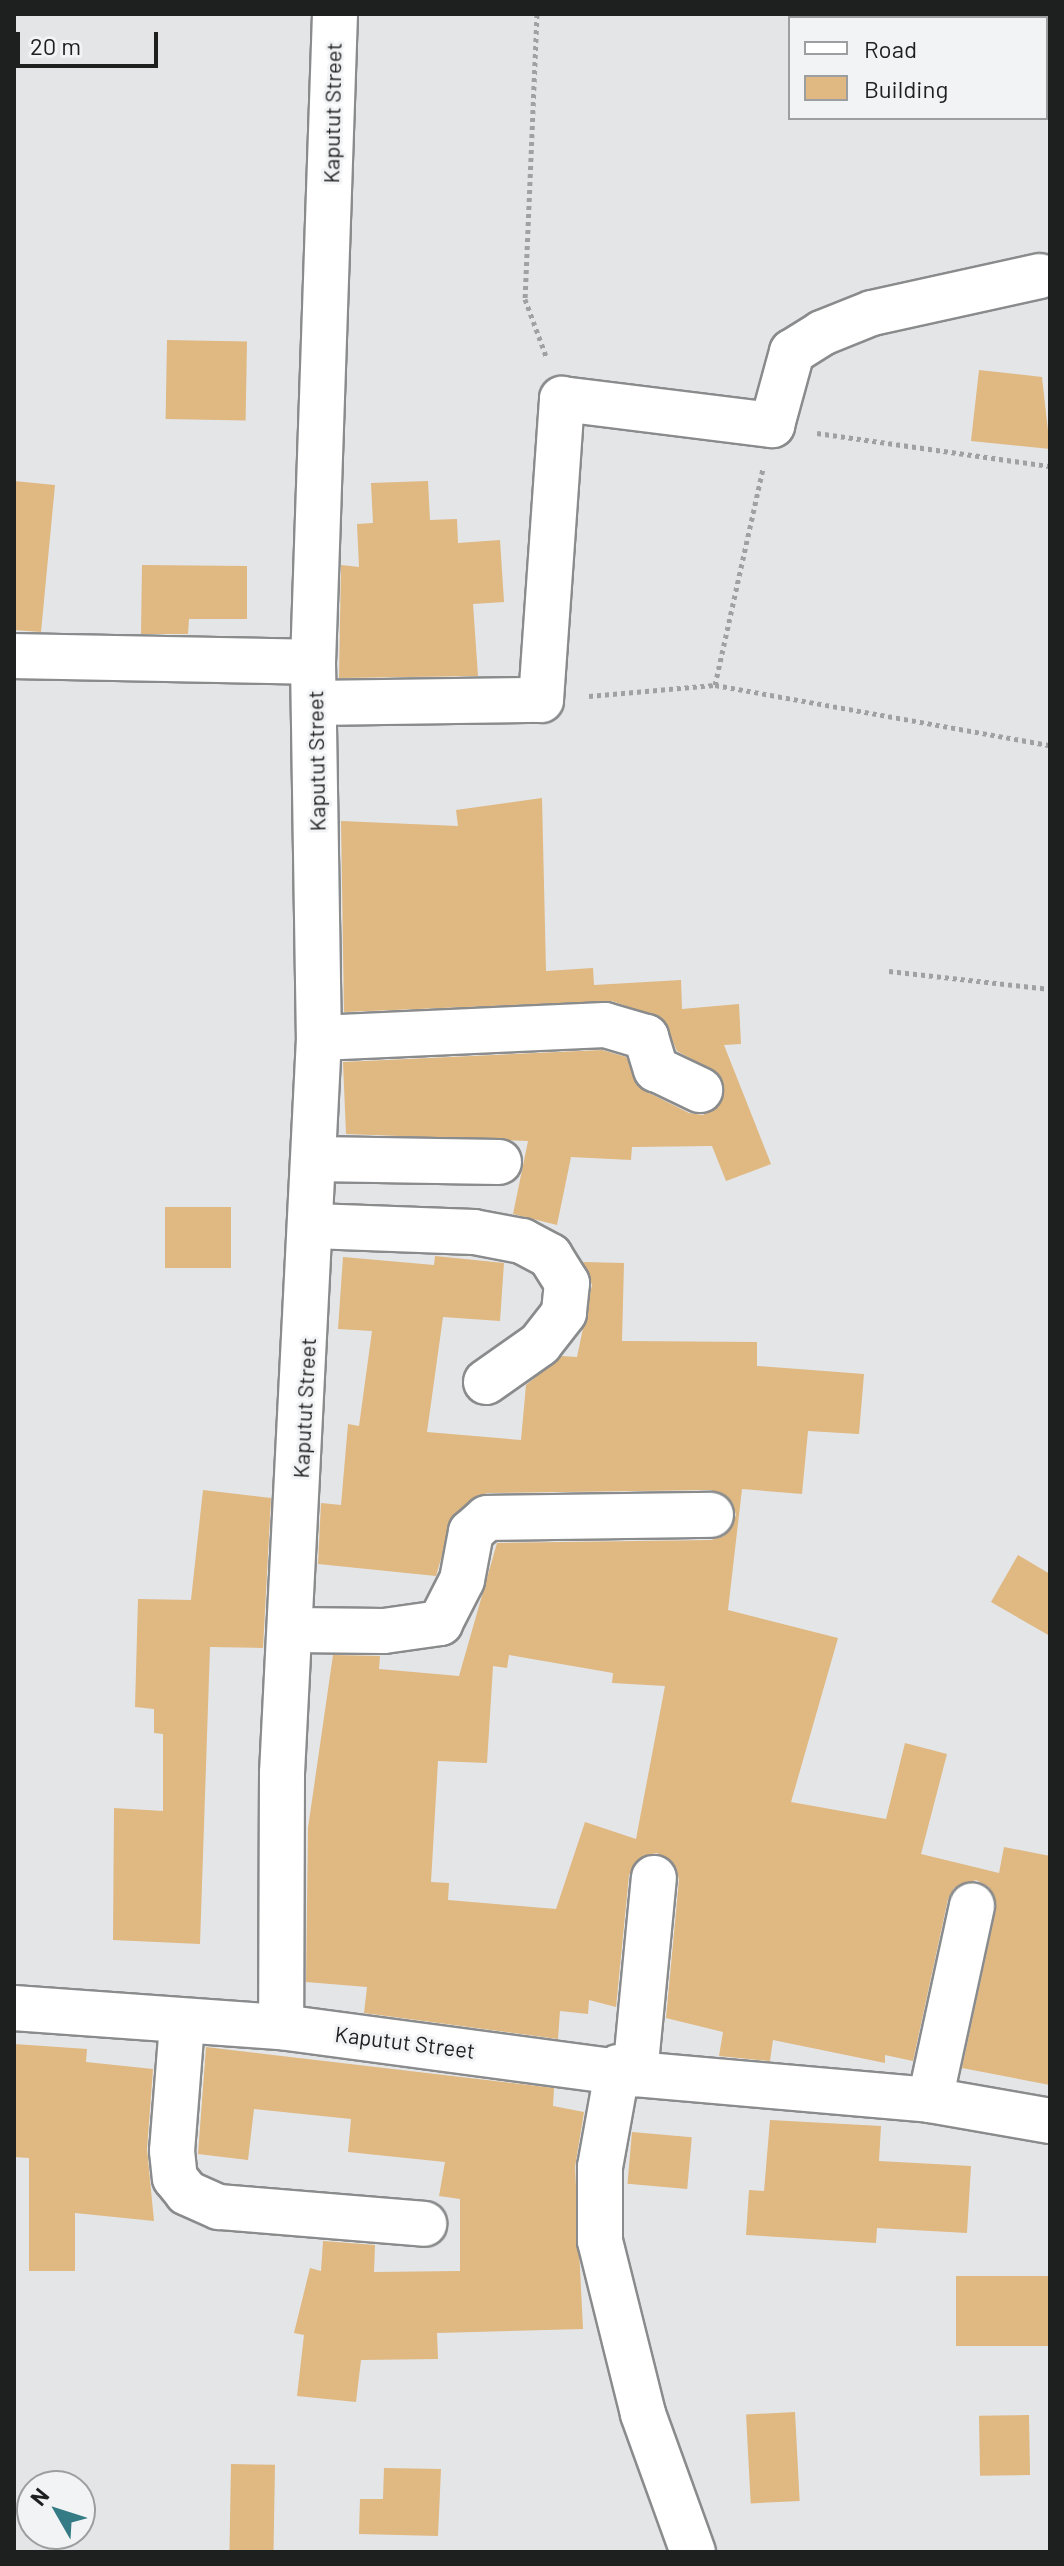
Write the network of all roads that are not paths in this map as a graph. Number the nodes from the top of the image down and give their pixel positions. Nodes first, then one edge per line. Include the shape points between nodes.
1 (335, 14) edge
2 (1040, 276) dead end
3 (14, 656) edge
4 (315, 683) junction
5 (319, 1038) junction
6 (700, 1090) dead end
7 (315, 1159) junction
8 (499, 1162) dead end
9 (313, 1226) junction
10 (486, 1382) dead end
11 (711, 1515) dead end
12 (293, 1630) junction
13 (654, 1878) dead end
14 (972, 1905) dead end
15 (14, 2008) edge
16 (182, 2024) junction
17 (281, 2027) junction
18 (627, 2071) junction
19 (930, 2100) junction
20 (1050, 2121) edge
21 (424, 2224) dead end
22 (693, 2552) edge

1 - 4 street, Kaputut Street
2 - 4 street via 872,313 822,333 792,352 772,425 562,399 541,700
3 - 4 street
4 - 5 street, Kaputut Street
5 - 6 street via 605,1025 646,1037 656,1069
5 - 7 street, Kaputut Street
7 - 8 street
7 - 9 street, Kaputut Street
9 - 10 street via 474,1232 522,1241 550,1256 567,1283 564,1313 540,1344
9 - 12 street, Kaputut Street
11 - 12 street via 487,1518 471,1532 462,1580 440,1623 384,1631
12 - 17 street, Kaputut Street via 282,1773
13 - 18 street
14 - 19 street
15 - 16 street
16 - 17 street
16 - 21 street via 172,2151 175,2178 187,2193 219,2207
17 - 18 street, Kaputut Street
18 - 19 street, Kaputut Street
18 - 22 street via 600,2167 600,2241 643,2414
19 - 20 street, Kaputut Street

